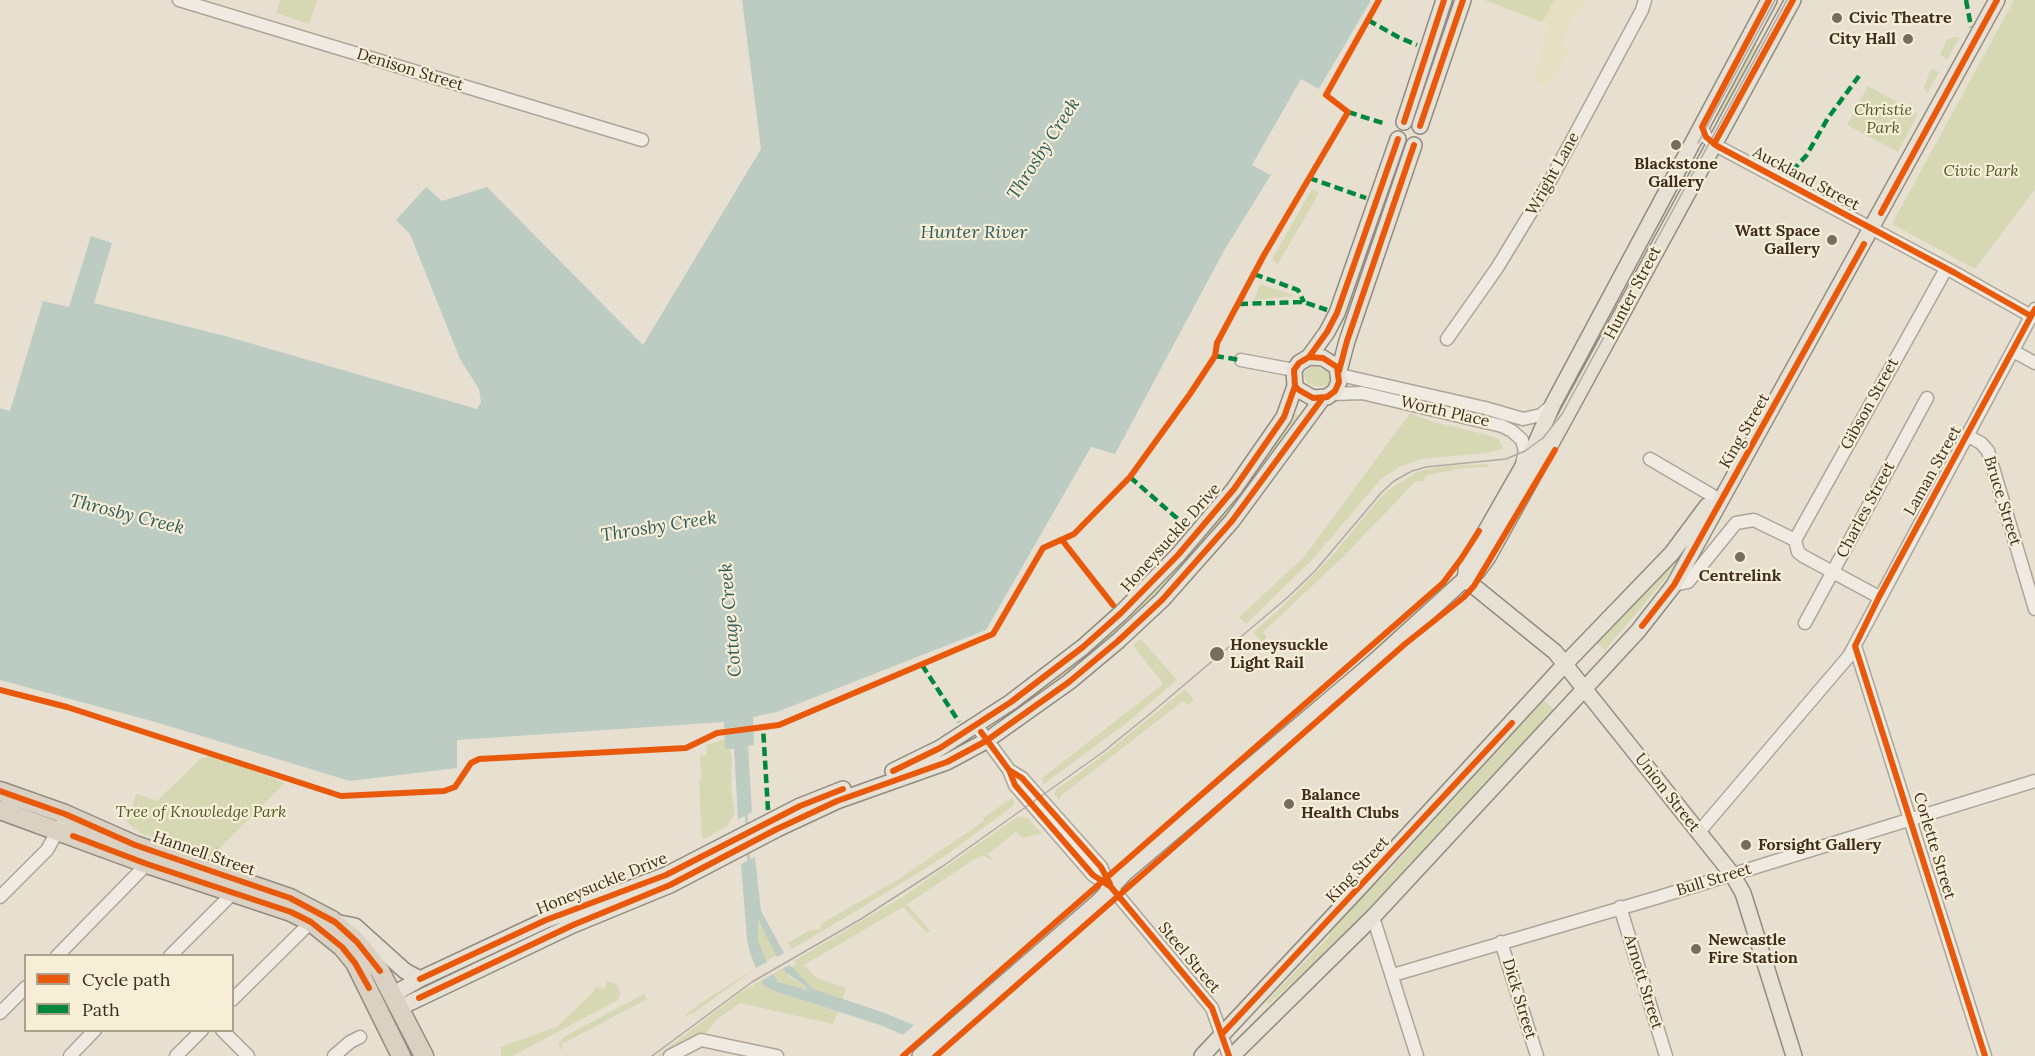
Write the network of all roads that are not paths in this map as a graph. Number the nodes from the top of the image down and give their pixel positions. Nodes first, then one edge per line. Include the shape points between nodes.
1 (178, 0) edge
2 (1444, 0) edge
3 (1463, 0) edge
4 (1645, 0) edge
5 (1769, 0) edge
6 (1793, 0) edge
7 (1998, 0) edge
8 (1404, 122) junction
9 (1420, 126) junction
10 (1702, 127) junction
11 (1398, 139) junction
12 (642, 140) dead end
13 (1714, 144) junction
14 (1414, 145) junction
15 (1872, 230) junction
16 (1946, 269) junction
17 (2033, 313) edge
18 (1447, 339) dead end
19 (2013, 351) junction
20 (1309, 357) junction
21 (1241, 360) dead end
22 (2035, 363) edge
23 (1339, 373) junction
24 (1295, 378) junction
25 (1327, 396) junction
26 (1927, 398) dead end
27 (1553, 404) junction
28 (1968, 436) junction
29 (1753, 443) junction
30 (1650, 459) dead end
31 (1519, 472) junction
32 (1713, 496) junction
33 (1795, 540) junction
34 (2035, 561) edge
35 (2021, 566) junction
36 (1832, 573) junction
37 (1465, 579) junction
38 (1674, 585) junction
39 (1879, 597) junction
40 (2035, 609) edge
41 (1805, 623) dead end
42 (1855, 646) junction
43 (1565, 664) junction
44 (1585, 689) junction
45 (976, 725) junction
46 (986, 741) junction
47 (2035, 781) edge
48 (0, 792) edge
49 (0, 810) edge
50 (1911, 818) junction
51 (62, 822) junction
52 (759, 832) junction
53 (1698, 833) junction
54 (736, 844) junction
55 (147, 864) junction
56 (1732, 874) junction
57 (1111, 887) junction
58 (234, 892) junction
59 (0, 897) edge
60 (1620, 907) junction
61 (1373, 917) junction
62 (311, 922) junction
63 (335, 922) junction
64 (1501, 942) junction
65 (59, 954) edge
66 (172, 954) edge
67 (1393, 975) junction
68 (420, 979) junction
69 (24, 989) edge
70 (234, 998) edge
71 (396, 1001) junction
72 (378, 1010) junction
73 (0, 1013) edge
74 (93, 1032) edge
75 (200, 1032) edge
76 (224, 1032) edge
77 (1222, 1034) junction
78 (360, 1037) dead end
79 (70, 1056) edge
80 (176, 1056) edge
81 (248, 1056) edge
82 (334, 1056) edge
83 (401, 1056) edge
84 (424, 1056) edge
85 (670, 1056) edge
86 (777, 1056) edge
87 (920, 1056) edge
88 (1202, 1056) edge
89 (1230, 1056) edge
90 (1417, 1056) edge
91 (1537, 1056) edge
92 (1666, 1056) edge
93 (1794, 1056) edge
94 (1985, 1056) edge

1 - 12 street, Denison Street
2 - 8 main road
3 - 9 main road
4 - 18 street, Wright Lane via 1550,181 1497,268
5 - 10 main road, Hunter Street
6 - 13 main road, Hunter Street
7 - 15 main road, King Street
8 - 9 main road
8 - 11 main road via 1397,129
9 - 14 main road via 1421,138
10 - 13 street, Auckland Street
10 - 27 main road, Hunter Street
11 - 14 main road via 1405,145
11 - 20 main road via 1337,314
13 - 15 street, Auckland Street
13 - 37 main road, Hunter Street via 1488,557 1477,572
14 - 23 main road
15 - 16 street, Auckland Street
15 - 29 main road, King Street
16 - 17 street, Auckland Street
16 - 33 street, Gibson Street
17 - 19 street, Laman Street
19 - 22 street
19 - 28 street, Laman Street
20 - 23 main road via 1328,360
20 - 24 main road via 1299,363
21 - 24 street
23 - 25 main road via 1338,387
23 - 27 street, Worth Place via 1522,419 1540,415
24 - 25 main road via 1306,395
24 - 45 main road, Honeysuckle Drive via 1284,417 1206,524 1178,555 1083,647
25 - 31 street, Worth Place via 1362,393 1502,426 1516,433 1524,446
25 - 46 main road, Honeysuckle Drive via 1232,521 1162,600 1076,676
26 - 36 street, Charles Street
27 - 31 main road, Hunter Street
28 - 35 street, Bruce Street via 1988,451
28 - 39 street, Laman Street
29 - 32 main road, King Street
29 - 38 main road, King Street
30 - 32 street
31 - 37 main road, Hunter Street via 1467,564
32 - 43 main road, King Street via 1672,553
33 - 36 street via 1798,552
33 - 38 street via 1754,520 1736,523 1688,582
34 - 35 street
35 - 40 street, Bruce Street
36 - 39 street
36 - 41 street, Charles Street
37 - 43 main road, Union Street
37 - 57 main road, Hunter Street
38 - 44 main road, King Street
39 - 42 street, Laman Street
42 - 50 street, Corlette Street
42 - 53 street, Laman Street
43 - 44 main road, Union Street
43 - 77 main road, King Street
44 - 53 main road, Union Street
44 - 61 main road, King Street
45 - 46 street, Steel Street
45 - 52 main road, Honeysuckle Drive via 913,763 826,795
46 - 52 main road, Honeysuckle Drive via 947,762
46 - 57 street, Steel Street via 1009,770 1015,785 1094,875
47 - 50 street, Bull Street
48 - 51 highway, Hannell Street
49 - 51 highway, Hannell Street
50 - 56 street, Bull Street
50 - 94 street, Corlette Street
51 - 55 highway, Hannell Street
51 - 59 street via 47,850
51 - 63 highway, Hannell Street via 290,898
52 - 54 main road, Honeysuckle Drive
53 - 56 main road, Union Street
54 - 68 main road, Honeysuckle Drive via 546,920
54 - 71 main road, Honeysuckle Drive via 670,885
55 - 58 highway, Hannell Street
55 - 65 street
56 - 60 street, Bull Street
56 - 93 main road, Union Street via 1743,893
57 - 77 street, Steel Street via 1212,1008
57 - 87 main road, Hunter Street
58 - 62 highway, Hannell Street
58 - 66 street
60 - 64 street, Bull Street
60 - 92 street, Arnott Street
61 - 67 street
61 - 89 main road, King Street
62 - 70 street
62 - 72 highway, Hannell Street via 348,955
63 - 68 main road via 361,930 405,971
63 - 71 highway, Hannell Street via 369,956
64 - 67 street, Bull Street
64 - 91 street, Dick Street
67 - 90 street
68 - 71 main road, Honeysuckle Drive
69 - 73 street
71 - 72 highway, Honeysuckle Drive
71 - 84 highway, Hannell Street
72 - 83 highway, Hannell Street
74 - 79 street
75 - 80 street
76 - 81 street
77 - 88 main road, King Street
77 - 89 street, Steel Street
78 - 82 street
85 - 86 street via 701,1040

